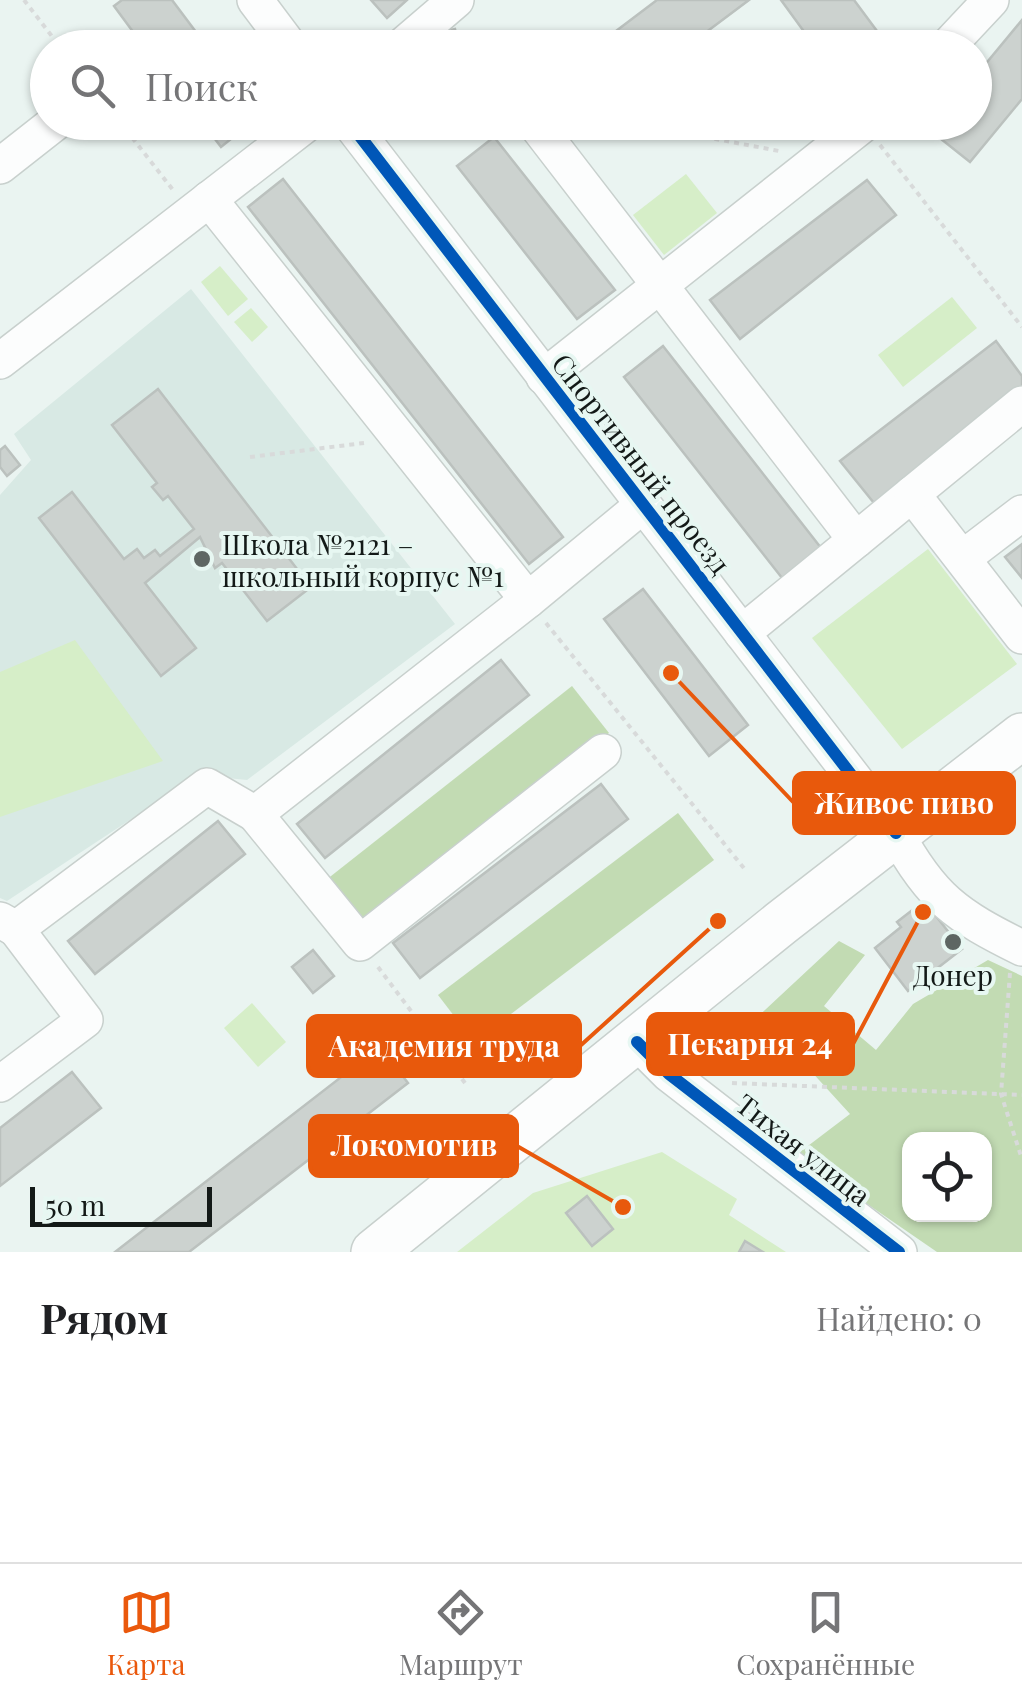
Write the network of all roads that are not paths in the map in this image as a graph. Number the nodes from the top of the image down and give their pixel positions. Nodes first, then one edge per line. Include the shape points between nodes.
1 (255, 0) edge
2 (456, 0) edge
3 (991, 0) edge
4 (278, 30) edge
5 (421, 30) edge
6 (963, 30) edge
7 (33, 140) edge
8 (286, 140) edge
9 (374, 140) edge
10 (548, 140) edge
11 (844, 140) edge
12 (0, 166) edge
13 (200, 206) junction
14 (661, 286) junction
15 (0, 362) edge
16 (544, 377) junction
17 (1022, 404) edge
18 (912, 494) junction
19 (643, 504) junction
20 (1022, 512) edge
21 (856, 540) junction
22 (963, 558) junction
23 (528, 600) junction
24 (742, 633) junction
25 (1022, 636) edge
26 (1022, 736) edge
27 (603, 752) dead end
28 (256, 814) junction
29 (896, 833) junction
30 (8, 925) edge
31 (1017, 946) edge
32 (637, 1042) junction
33 (0, 1084) edge
34 (374, 1252) edge
35 (899, 1252) edge

1 - 4 street
2 - 5 street
3 - 6 street
7 - 12 street
8 - 13 street
9 - 16 street, Спортивный проезд
10 - 14 street
11 - 14 street
13 - 15 street
13 - 23 street via 398,436
14 - 16 street
14 - 21 street
16 - 19 street, Спортивный проезд
17 - 18 street
18 - 21 street
18 - 22 street
19 - 23 street
19 - 24 street, Спортивный проезд
20 - 22 street
21 - 24 street
22 - 25 street
23 - 28 street
24 - 29 street, Спортивный проезд
26 - 29 main road
27 - 28 street via 360,943
28 - 30 street via 208,786
29 - 31 street, Спортивный проезд via 914,868 952,911
29 - 32 main road
30 - 33 street via 84,1020
32 - 34 main road
32 - 35 street, Тихая улица

